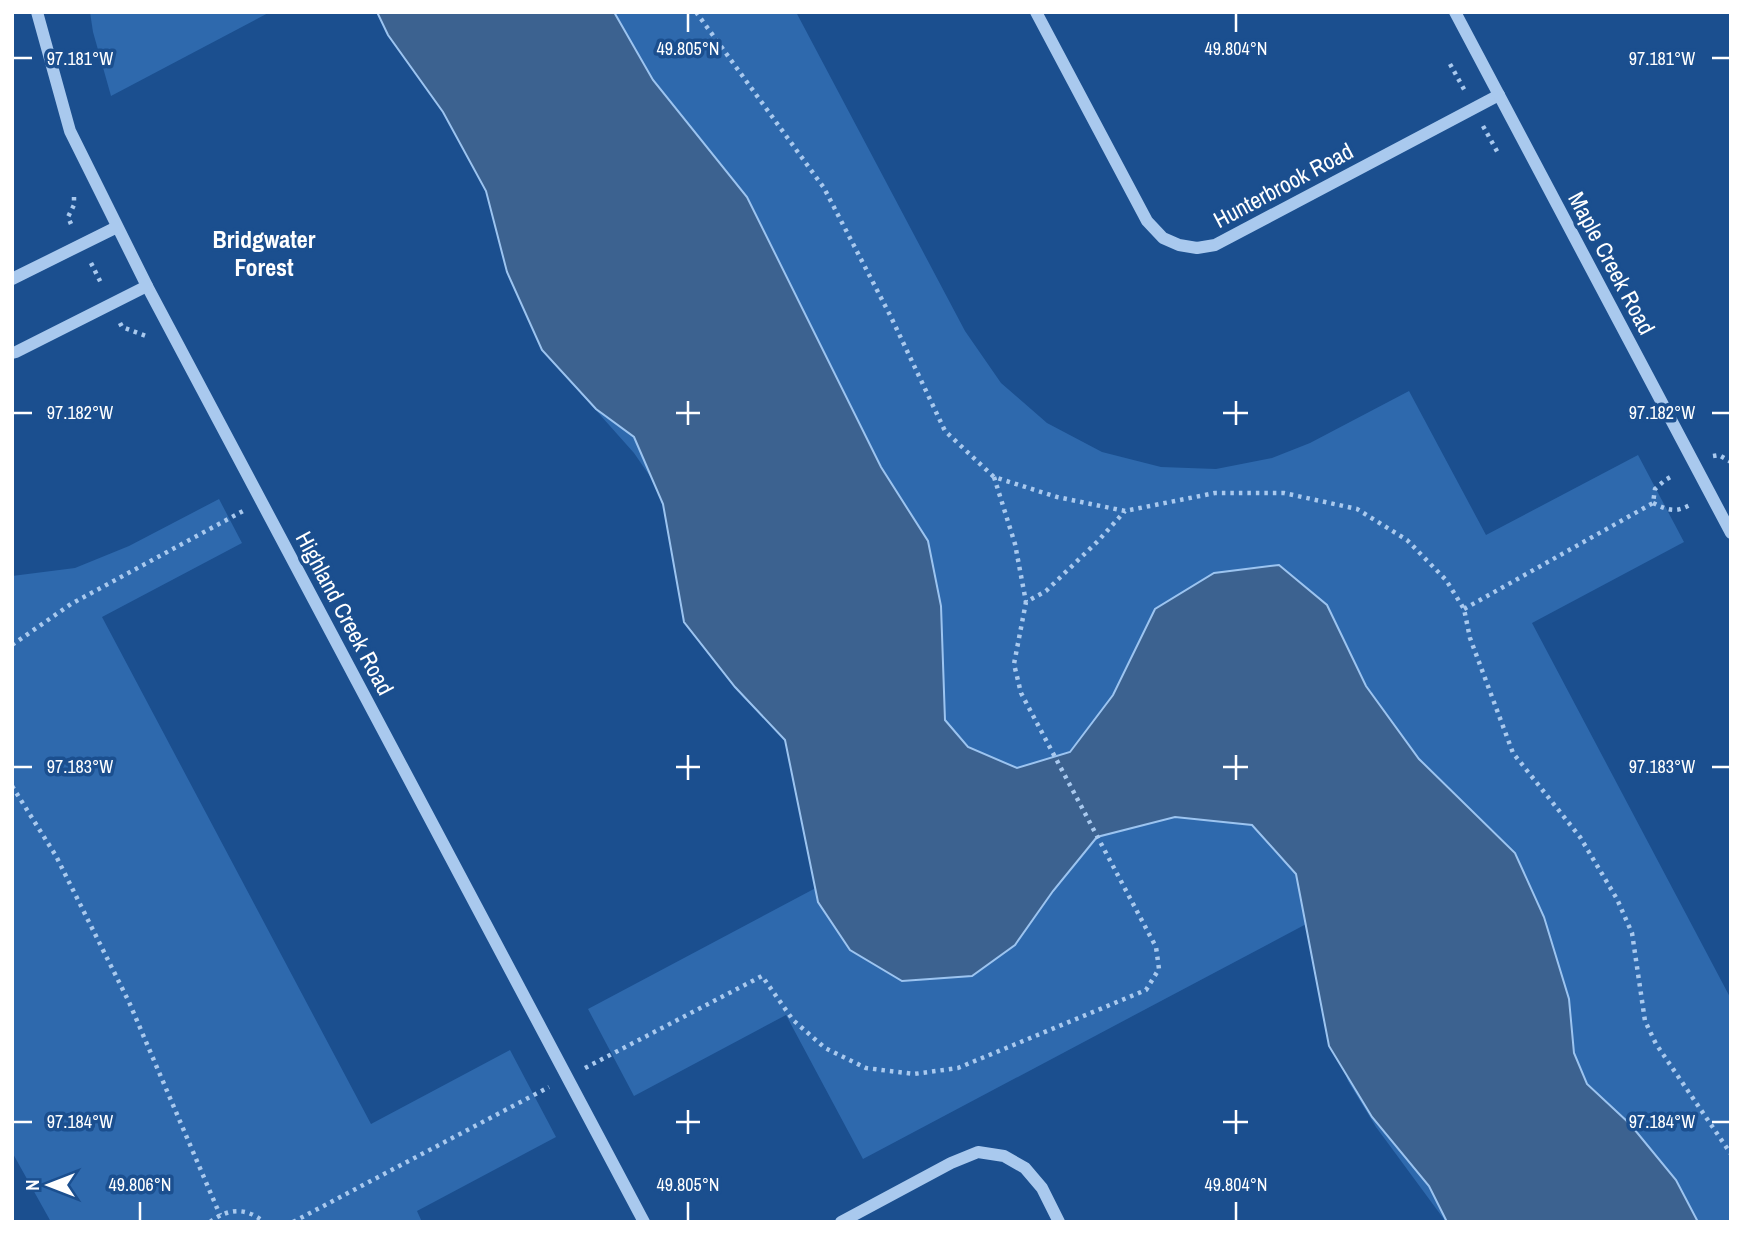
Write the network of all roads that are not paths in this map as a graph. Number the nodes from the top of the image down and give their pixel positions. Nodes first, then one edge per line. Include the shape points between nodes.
1 (37, 12) edge
2 (1036, 12) edge
3 (1455, 12) edge
4 (1499, 95) junction
5 (117, 227) junction
6 (12, 279) edge
7 (147, 286) junction
8 (12, 353) edge
9 (1731, 533) edge
10 (645, 1222) edge
11 (841, 1222) edge
12 (1059, 1222) edge

1 - 5 street, Highland Creek Road via 70,131
2 - 4 street, Hunterbrook Road via 1147,221 1163,238 1179,245 1215,244
3 - 4 street, Maple Creek Road
4 - 9 street, Maple Creek Road
5 - 6 street
5 - 7 street, Highland Creek Road
7 - 8 street
7 - 10 street, Highland Creek Road
11 - 12 street via 978,1152 1004,1156 1025,1168 1042,1188

